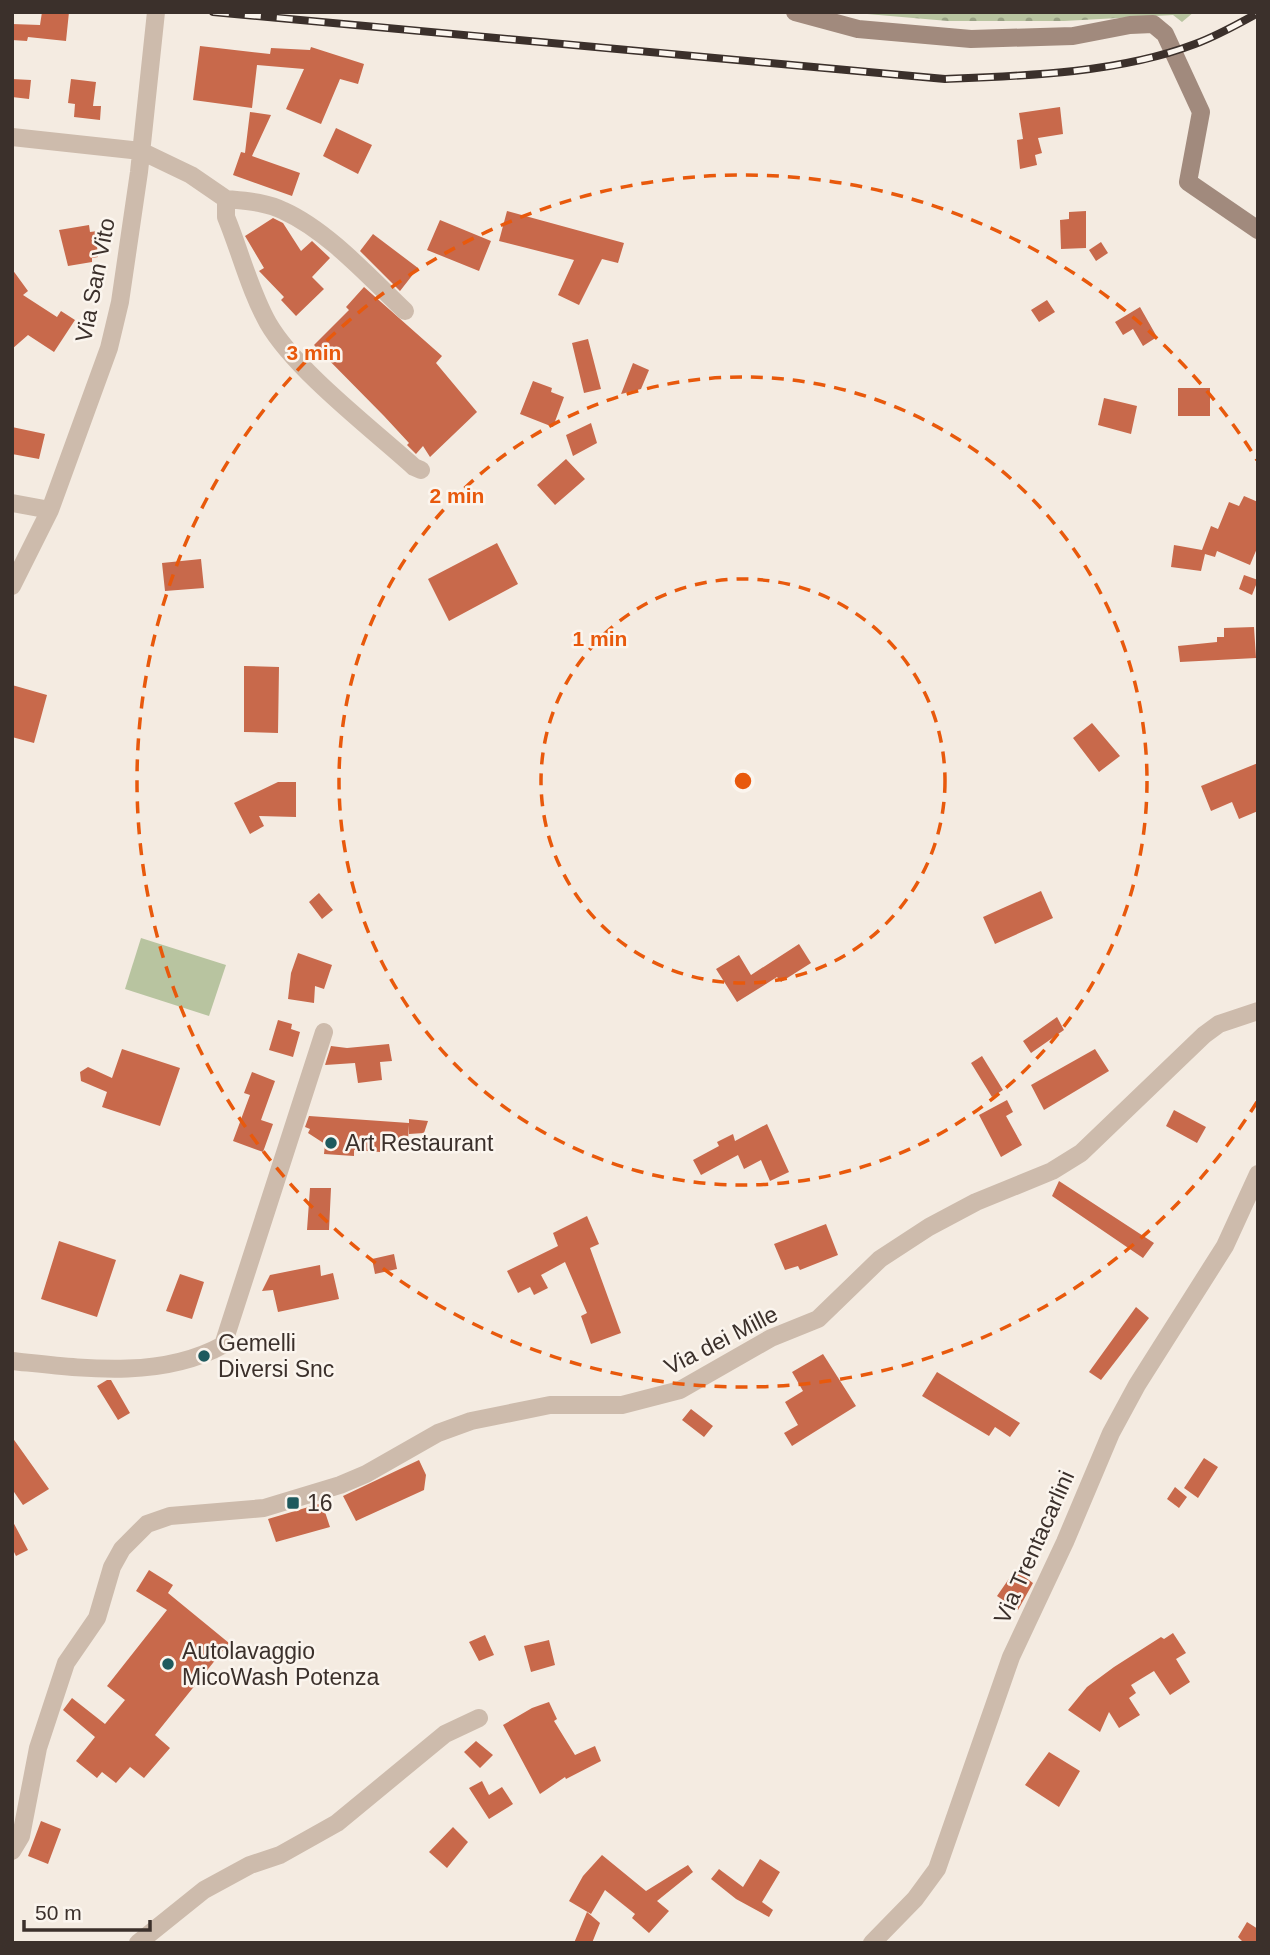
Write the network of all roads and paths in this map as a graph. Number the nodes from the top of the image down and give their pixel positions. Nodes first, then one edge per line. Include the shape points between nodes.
1 (156, 12) edge
2 (794, 12) edge
3 (12, 137) edge
4 (141, 150) junction
5 (226, 199) junction
6 (1258, 230) edge
7 (405, 311) dead end
8 (421, 470) dead end
9 (12, 503) edge
10 (50, 510) junction
11 (12, 586) edge
12 (1258, 1010) edge
13 (324, 1032) dead end
14 (1258, 1174) edge
15 (12, 1361) edge
16 (479, 1718) dead end
17 (12, 1851) edge
18 (138, 1943) edge
19 (872, 1943) edge

1 - 4 street, Via San Vito
2 - 6 street via 858,29 971,38 1073,36 1153,24 1165,34 1201,113 1188,182
3 - 4 street
4 - 5 street
4 - 10 street, Via San Vito via 114,325
5 - 7 street via 260,202 285,211 338,249
5 - 8 street via 226,217 268,322 326,387
9 - 10 street
10 - 11 street, Via San Vito
12 - 17 street, Via dei Mille via 1219,1024 1204,1035 1081,1153 929,1227 880,1259 818,1319 771,1338 680,1390 622,1405 550,1405 471,1421 438,1433 340,1485 264,1508 170,1516 147,1524 122,1549 97,1618 66,1663 38,1748 21,1836
13 - 15 street via 223,1345 168,1363 102,1371
14 - 19 street, Via Trentacarlini via 1220,1255 1111,1433 1012,1657 937,1869
16 - 18 street via 445,1734 337,1823 204,1890

